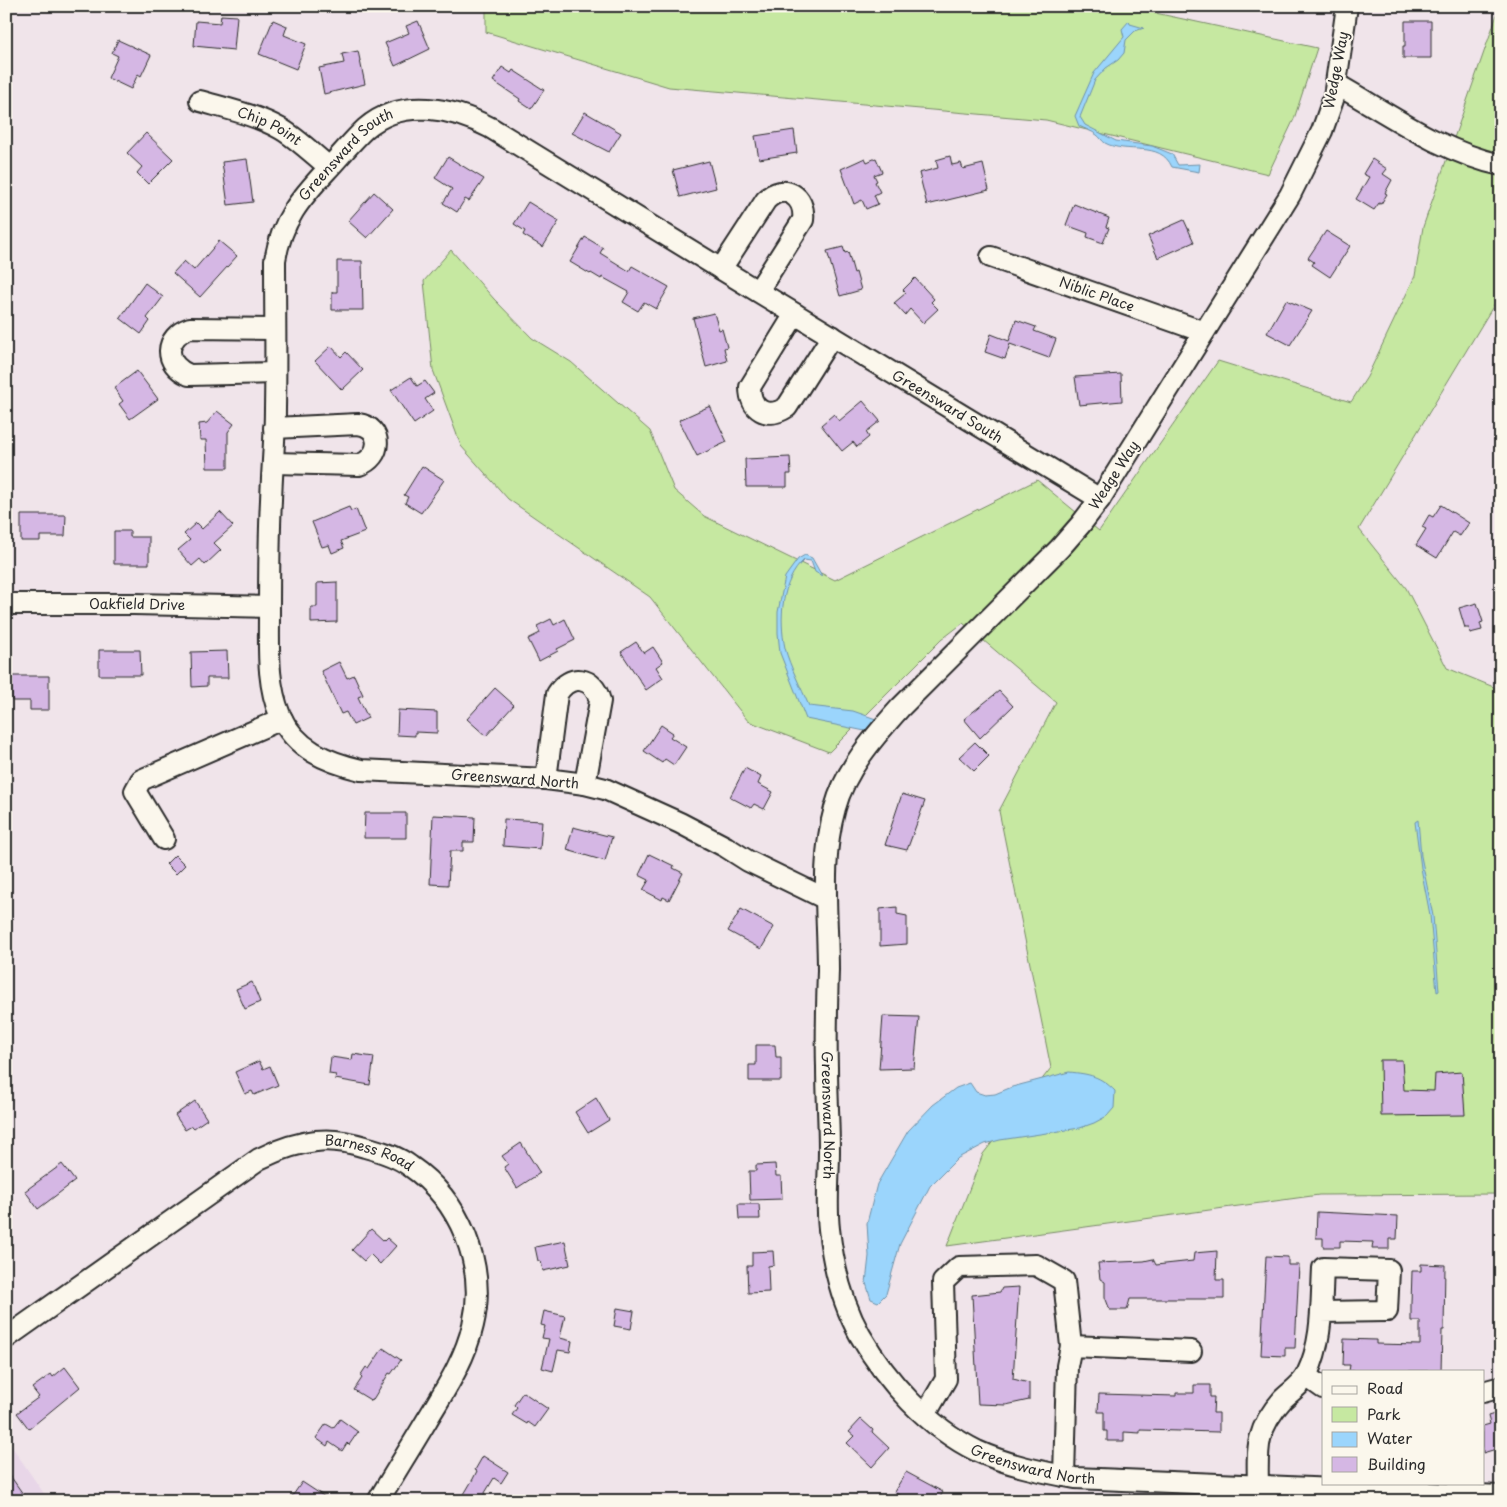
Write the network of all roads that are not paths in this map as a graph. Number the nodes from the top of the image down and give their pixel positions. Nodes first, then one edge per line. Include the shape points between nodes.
1 (1347, 6) edge
2 (1336, 84) junction
3 (200, 101) dead end
4 (1501, 165) edge
5 (329, 168) junction
6 (991, 257) dead end
7 (721, 269) junction
8 (758, 292) junction
9 (795, 314) junction
10 (274, 329) junction
11 (1204, 332) junction
12 (832, 336) junction
13 (275, 373) junction
14 (274, 428) junction
15 (272, 463) junction
16 (1100, 499) junction
17 (6, 604) edge
18 (269, 607) junction
19 (282, 719) junction
20 (546, 779) junction
21 (585, 784) junction
22 (164, 839) dead end
23 (826, 899) junction
24 (1321, 1312) dead end
25 (6, 1338) edge
26 (1071, 1346) junction
27 (1191, 1351) dead end
28 (1306, 1376) junction
29 (1322, 1387) edge
30 (1501, 1387) edge
31 (1484, 1392) edge
32 (925, 1415) junction
33 (1064, 1476) junction
34 (1258, 1485) junction
35 (1501, 1496) edge
36 (378, 1501) edge

1 - 2 street, Wedge Way
2 - 4 street via 1440,143
2 - 11 street, Wedge Way via 1322,130 1290,195
3 - 5 street, Chip Point via 259,118 292,136
5 - 7 street, Greensward South via 366,128 380,119 418,108 454,112 491,128
5 - 10 street, Greensward South via 303,195 283,229 275,260
6 - 11 street, Niblic Place
7 - 8 street, Greensward South
7 - 8 street via 770,195 788,192 796,196 804,212 802,220
8 - 9 street, Greensward South
9 - 12 street, Greensward South
9 - 12 street via 750,387 750,397 760,411 779,412 787,407
10 - 13 street, Greensward South
10 - 13 street via 190,328 175,337 170,354 180,371 189,374
11 - 16 street, Wedge Way
12 - 16 street, Greensward South
13 - 14 street, Greensward South
14 - 15 street, Greensward South
14 - 15 street via 358,424 369,428 377,442 373,457 359,465
15 - 18 street, Greensward South
16 - 23 street, Wedge Way via 1060,548 900,708 866,749 845,781 834,810 826,865
17 - 18 street, Oakfield Drive
18 - 19 street, Greensward North via 270,675 274,700
19 - 20 street, Greensward North via 303,746 318,756 361,770
19 - 22 street via 141,780 136,791
20 - 21 street, Greensward North
20 - 21 street via 557,694 568,682 585,681 598,692 600,701
21 - 23 street, Greensward North via 605,789 680,823
23 - 32 street, Greensward North via 827,1212 832,1252 847,1308 858,1333 897,1388
24 - 28 street via 1320,1334
25 - 36 street, Barness Road via 259,1159 278,1150 317,1141 356,1144 378,1150 410,1166 435,1189 455,1214 471,1250 476,1280 473,1325 456,1372
26 - 27 street
26 - 32 street via 1064,1281 1036,1265 960,1267 943,1282 946,1379
26 - 33 street via 1067,1366
28 - 29 street
28 - 34 street via 1284,1399 1261,1432 1257,1450
30 - 31 street
32 - 33 street, Greensward North via 942,1430 979,1452 1025,1468
33 - 34 street, Greensward North
34 - 35 street, Greensward North

